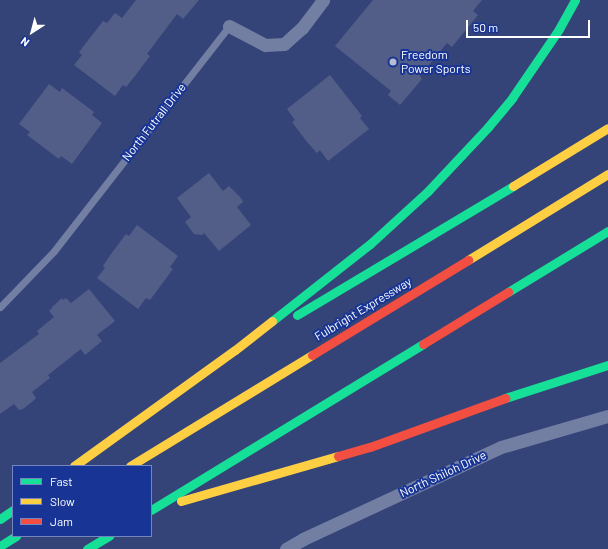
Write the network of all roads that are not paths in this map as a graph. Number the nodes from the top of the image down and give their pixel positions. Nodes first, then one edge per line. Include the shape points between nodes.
1 (323, 0) edge
2 (575, 0) edge
3 (229, 26) joint
4 (608, 128) edge
5 (608, 174) edge
6 (608, 231) edge
7 (0, 307) edge
8 (235, 350) junction
9 (608, 365) edge
10 (608, 416) edge
11 (75, 465) edge
12 (132, 465) edge
13 (153, 509) edge
14 (12, 511) edge
15 (0, 519) edge
16 (14, 537) edge
17 (107, 537) edge
18 (0, 546) edge
19 (87, 549) edge
20 (286, 549) edge

1 - 3 street, North Futrall Drive via 302,28 284,44 265,44
2 - 8 highway via 559,29 512,98 432,186 370,244
3 - 7 lane, North Futrall Drive via 54,251
4 - 8 highway via 338,292
5 - 12 highway, Fulbright Expressway
6 - 13 highway
8 - 11 highway
9 - 13 highway via 474,408 370,447
10 - 20 street, North Shiloh Drive via 501,447
14 - 15 highway
16 - 18 highway
17 - 19 highway

